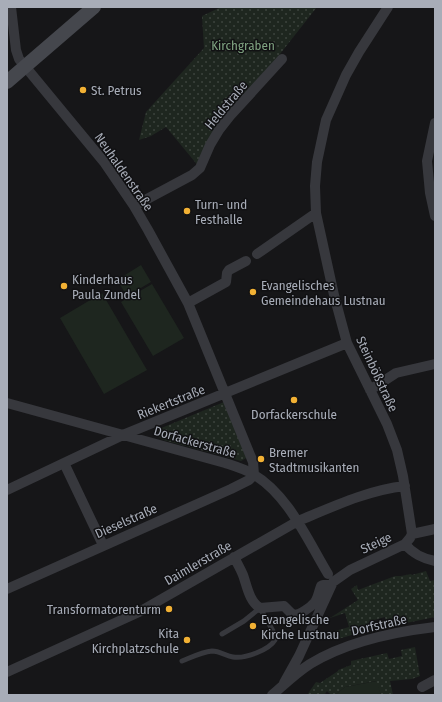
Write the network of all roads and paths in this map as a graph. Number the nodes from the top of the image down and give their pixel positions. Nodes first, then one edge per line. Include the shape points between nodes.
1 (11, 7) edge
2 (94, 7) edge
3 (388, 7) edge
4 (282, 60) dead end
5 (25, 66) junction
6 (7, 82) edge
7 (435, 123) edge
8 (134, 206) junction
9 (316, 213) junction
10 (435, 216) edge
11 (257, 254) dead end
12 (246, 261) dead end
13 (188, 303) junction
14 (347, 343) junction
15 (435, 364) edge
16 (370, 390) junction
17 (225, 394) junction
18 (7, 403) edge
19 (123, 435) junction
20 (64, 463) junction
21 (254, 475) junction
22 (405, 486) junction
23 (7, 490) edge
24 (298, 521) junction
25 (435, 529) edge
26 (412, 534) junction
27 (405, 544) junction
28 (103, 545) junction
29 (234, 557) junction
30 (435, 561) edge
31 (328, 574) dead end
32 (330, 586) junction
33 (7, 589) edge
34 (260, 608) junction
35 (435, 627) edge
36 (222, 634) dead end
37 (182, 661) dead end
38 (7, 672) edge
39 (435, 680) edge
40 (284, 683) junction
41 (422, 687) dead end
42 (272, 695) edge

1 - 5 street, Neuhaldenstraße via 17,54
2 - 5 street
3 - 9 street, Steinbößstraße via 346,75 326,120 317,162
4 - 8 street, Heldstraße via 219,130 200,168 192,175
5 - 6 street
5 - 8 street, Neuhaldenstraße via 94,149
7 - 10 street via 427,161
8 - 13 street, Neuhaldenstraße
9 - 11 street
9 - 14 street, Steinbößstraße
12 - 13 street via 229,270 226,282
13 - 17 street, Neuhaldenstraße
14 - 16 street, Steinbößstraße
14 - 17 street, Riekertstraße
15 - 16 street via 396,373
16 - 22 street, Steinbößstraße via 392,437
17 - 19 street, Riekertstraße
17 - 21 street, Neuhaldenstraße via 253,462
18 - 19 street, Dorfackerstraße
19 - 20 street, Riekertstraße
19 - 21 street, Dorfackerstraße via 225,463
20 - 23 street, Riekertstraße
20 - 28 street
21 - 24 street, Dorfackerstraße via 284,502
21 - 28 street, Dieselstraße via 242,484
22 - 24 street, Daimlerstraße via 373,493
22 - 26 street, Steinbößstraße
24 - 29 street, Daimlerstraße
24 - 31 street, Dorfackerstraße
25 - 26 street
26 - 27 street
27 - 30 street, Steige via 408,549 420,556
27 - 32 street, Steige via 346,573
28 - 33 street, Dieselstraße
29 - 34 street via 250,595
29 - 38 street, Daimlerstraße via 139,612
32 - 34 street, Steige via 321,586 316,601 297,615 293,615 284,606
32 - 40 street
34 - 36 lane
34 - 37 lane via 275,636 269,646 252,655 233,657 211,651
35 - 40 street, Dorfstraße via 375,638 338,649
39 - 41 street
40 - 42 street, Dorfstraße

